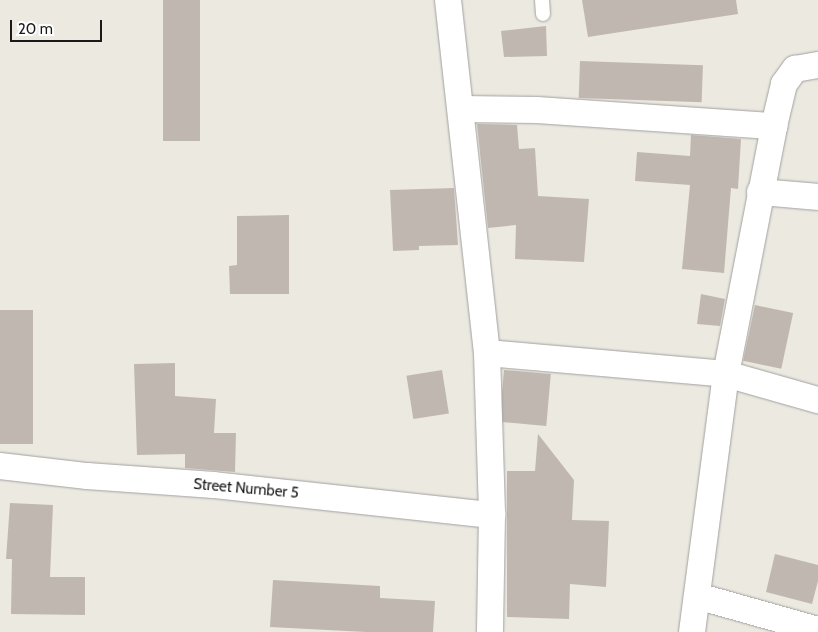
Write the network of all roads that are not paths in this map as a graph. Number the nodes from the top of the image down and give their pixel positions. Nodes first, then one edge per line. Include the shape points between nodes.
1 (448, 0) edge
2 (818, 65) edge
3 (462, 109) junction
4 (774, 126) junction
5 (760, 192) junction
6 (818, 197) edge
7 (487, 353) junction
8 (726, 374) junction
9 (818, 400) edge
10 (0, 466) edge
11 (492, 515) junction
12 (697, 596) junction
13 (818, 630) edge
14 (490, 632) edge
15 (692, 632) edge

1 - 3 street
2 - 4 street via 795,69 784,84
3 - 4 street via 537,110
3 - 7 street
4 - 5 street
5 - 6 street
5 - 8 street
7 - 8 street
7 - 11 street
8 - 9 street
8 - 12 street
10 - 11 street, Street Number 5
11 - 14 street
12 - 13 street
12 - 15 street

